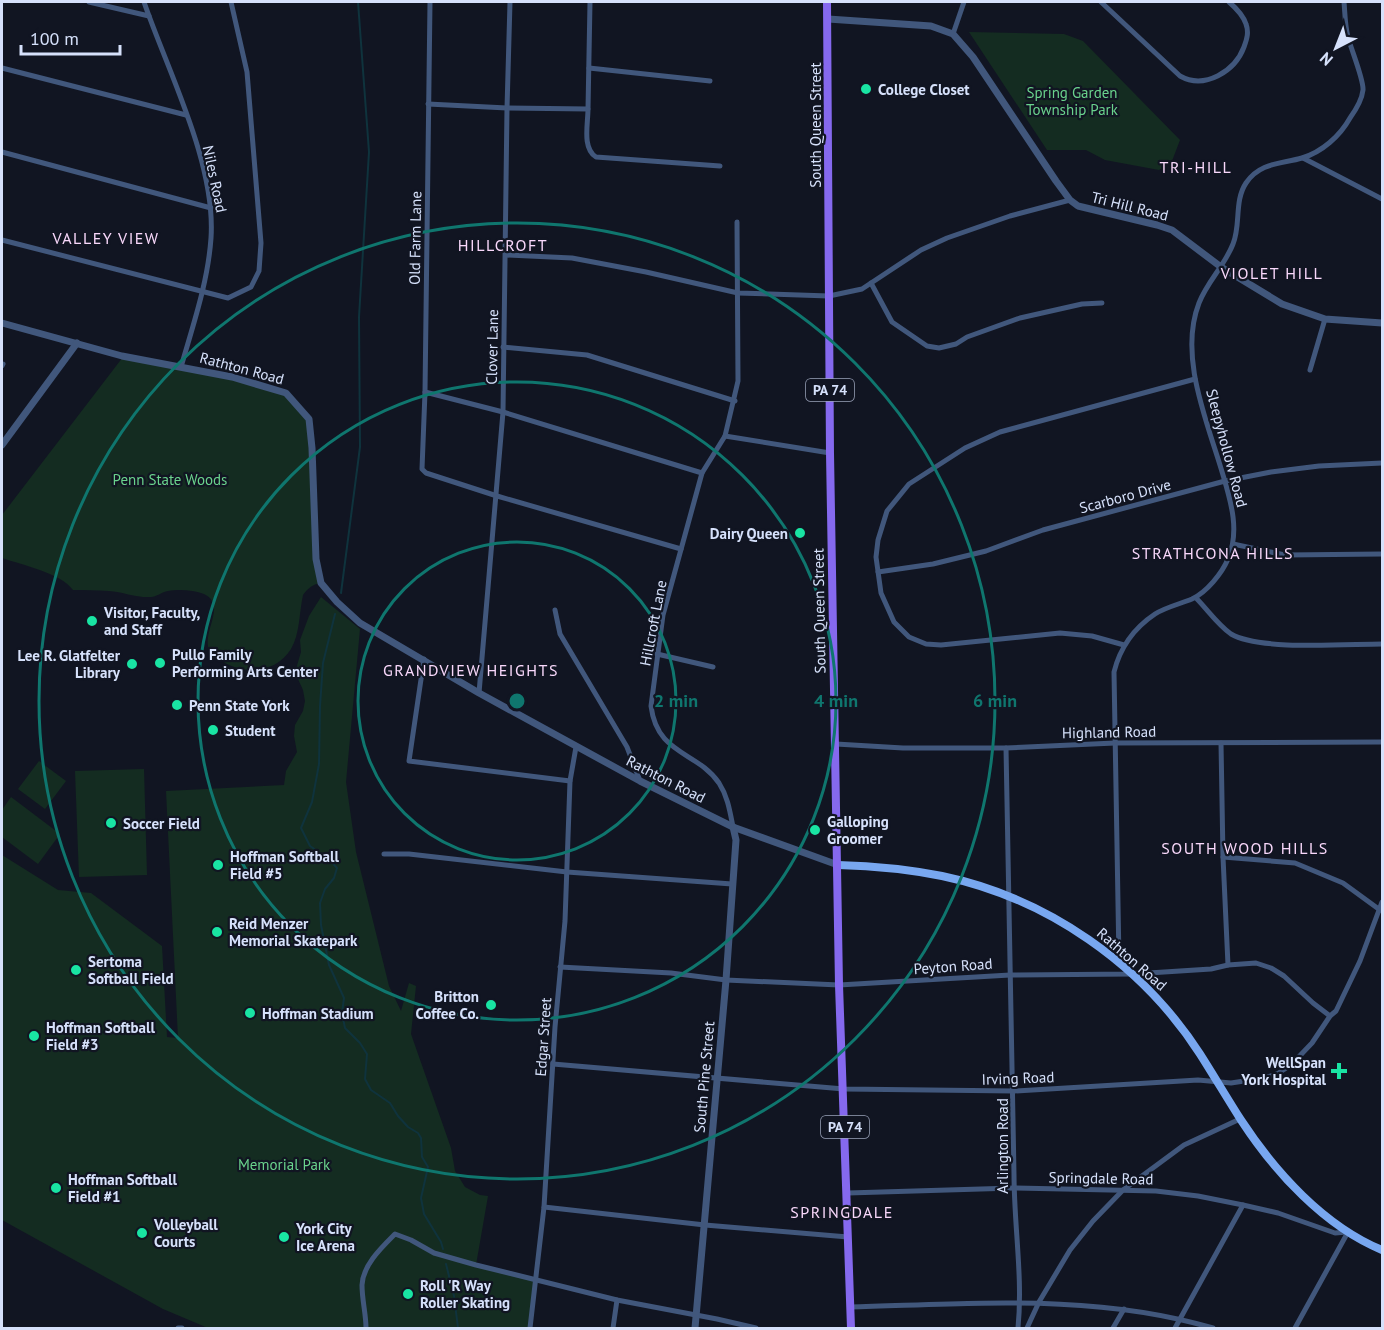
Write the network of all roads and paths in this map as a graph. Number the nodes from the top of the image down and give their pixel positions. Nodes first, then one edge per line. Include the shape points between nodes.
1 (88, 2) edge
2 (144, 2) edge
3 (231, 2) edge
4 (430, 2) edge
5 (510, 2) edge
6 (590, 2) edge
7 (827, 2) edge
8 (964, 2) edge
9 (1101, 2) edge
10 (1229, 2) edge
11 (1344, 2) edge
12 (149, 16) junction
13 (828, 19) junction
14 (953, 34) junction
15 (2, 68) edge
16 (589, 68) junction
17 (711, 81) dead end
18 (428, 104) junction
19 (507, 108) junction
20 (588, 109) junction
21 (186, 115) junction
22 (2, 152) edge
23 (1303, 158) junction
24 (720, 166) dead end
25 (1383, 199) edge
26 (1070, 200) junction
27 (211, 208) junction
28 (736, 222) dead end
29 (2, 240) edge
30 (506, 255) junction
31 (1221, 267) junction
32 (872, 283) junction
33 (202, 293) junction
34 (738, 293) junction
35 (829, 296) junction
36 (1102, 303) dead end
37 (1324, 319) junction
38 (2, 322) edge
39 (1383, 323) edge
40 (77, 343) junction
41 (503, 347) junction
42 (181, 367) junction
43 (1310, 370) dead end
44 (1196, 379) junction
45 (425, 392) junction
46 (735, 401) junction
47 (503, 412) junction
48 (725, 436) junction
49 (2, 445) edge
50 (830, 453) junction
51 (1383, 463) edge
52 (702, 473) junction
53 (1225, 481) junction
54 (497, 496) junction
55 (1233, 544) junction
56 (681, 549) junction
57 (1383, 554) edge
58 (878, 572) junction
59 (1196, 597) junction
60 (555, 610) dead end
61 (1383, 644) edge
62 (1124, 645) junction
63 (657, 654) junction
64 (424, 659) junction
65 (713, 667) dead end
66 (479, 693) junction
67 (1221, 742) junction
68 (1383, 742) edge
69 (1114, 743) junction
70 (836, 744) junction
71 (576, 747) junction
72 (1006, 748) junction
73 (570, 781) junction
74 (640, 781) junction
75 (733, 827) junction
76 (384, 854) dead end
77 (1223, 857) junction
78 (838, 865) junction
79 (567, 872) junction
80 (732, 884) junction
81 (1009, 896) junction
82 (1383, 902) edge
83 (1380, 910) junction
84 (1119, 962) junction
85 (1228, 965) junction
86 (560, 967) junction
87 (1132, 974) junction
88 (1010, 975) junction
89 (726, 980) junction
90 (839, 986) junction
91 (1330, 1016) junction
92 (553, 1064) junction
93 (717, 1078) junction
94 (1218, 1082) junction
95 (844, 1089) junction
96 (1014, 1092) junction
97 (1240, 1119) junction
98 (1014, 1188) junction
99 (1123, 1190) junction
100 (848, 1193) junction
101 (1243, 1204) junction
102 (544, 1207) junction
103 (705, 1225) junction
104 (1348, 1232) junction
105 (848, 1237) junction
106 (1383, 1250) edge
107 (537, 1280) junction
108 (617, 1300) junction
109 (1039, 1302) junction
110 (1021, 1303) junction
111 (850, 1307) junction
112 (1124, 1309) junction
113 (697, 1315) junction
114 (1180, 1319) junction
115 (366, 1329) edge
116 (530, 1329) edge
117 (613, 1329) edge
118 (695, 1329) edge
119 (756, 1329) edge
120 (851, 1329) edge
121 (1018, 1329) edge
122 (1027, 1329) edge
123 (1113, 1329) edge
124 (1175, 1329) edge
125 (1213, 1329) edge
126 (1295, 1329) edge

1 - 12 street
2 - 12 street, Niles Road
3 - 33 street via 247,72 261,224 259,271 251,287 241,293 228,298
4 - 18 street, Old Farm Lane
5 - 19 street, Clover Lane
6 - 16 street
7 - 13 main road, South Queen Street / PA 74
8 - 14 street
9 - 10 street via 1180,75 1200,80 1228,71 1244,48 1247,25
11 - 23 street, Sleepyhollow Road via 1347,34 1363,89 1341,130 1325,147
12 - 21 street, Niles Road
13 - 14 street via 931,26
13 - 35 main road, South Queen Street / PA 74
14 - 26 street, Tri Hill Road via 973,57
15 - 21 street
16 - 17 street
16 - 20 street
18 - 19 street
18 - 45 street, Old Farm Lane
19 - 20 street
19 - 30 street, Clover Lane
20 - 24 street via 587,146 596,157
21 - 27 street, Niles Road
22 - 27 street
23 - 25 street
23 - 31 street, Sleepyhollow Road via 1272,163 1246,183 1233,244
26 - 31 street, Tri Hill Road via 1085,209 1172,230
26 - 32 street via 947,238 913,254
27 - 33 street, Niles Road via 209,261
28 - 34 street, Hillcroft Lane
29 - 33 street
30 - 34 street via 572,258
30 - 41 street, Clover Lane
31 - 37 street, Tri Hill Road via 1282,304
31 - 44 street, Sleepyhollow Road via 1199,303 1194,323 1191,348
32 - 35 street
32 - 36 street via 892,322 927,346 939,348 1020,318
33 - 42 street, Niles Road
34 - 35 street
34 - 46 street, Hillcroft Lane
35 - 50 main road, South Queen Street / PA 74
37 - 39 street, Tri Hill Road
37 - 43 street
38 - 40 street, Rathton Road
40 - 42 street, Rathton Road
40 - 49 street
41 - 46 street via 587,355
41 - 47 street, Clover Lane
42 - 64 street, Rathton Road via 286,393 309,419 313,519 321,584 360,622
44 - 53 street, Sleepyhollow Road
44 - 58 street via 1000,432 922,474 887,511 878,540
45 - 47 street
45 - 54 street, Old Farm Lane via 422,469
46 - 48 street, Hillcroft Lane
47 - 52 street
47 - 54 street, Clover Lane
48 - 50 street
48 - 52 street, Hillcroft Lane
50 - 70 main road, South Queen Street / PA 74
51 - 53 street, Scarboro Drive via 1319,466
52 - 56 street, Hillcroft Lane
53 - 55 street, Sleepyhollow Road via 1234,513
53 - 58 street, Scarboro Drive via 1042,530 986,552
54 - 56 street
54 - 66 street, Clover Lane
55 - 57 street via 1285,555
55 - 59 street, Sleepyhollow Road via 1223,568
56 - 63 street, Hillcroft Lane
58 - 62 street via 883,598 894,622 909,637 926,644 1060,633
59 - 61 street via 1230,633 1258,644
59 - 62 street, Sleepyhollow Road via 1156,614
60 - 74 street via 560,634 627,747
62 - 69 street, Sleepyhollow Road via 1114,672
63 - 65 street
63 - 75 street, Hillcroft Lane via 652,719 671,746 718,781 727,798
64 - 66 street, Rathton Road
64 - 73 street via 409,761
66 - 71 street, Rathton Road
67 - 68 street, Highland Road
67 - 69 street, Highland Road
67 - 77 street
69 - 72 street, Highland Road
69 - 84 street, Sleepyhollow Road
70 - 72 street, Highland Road
70 - 78 main road, South Queen Street / PA 74
71 - 73 street, Edgar Street
71 - 74 street, Rathton Road
72 - 81 street, Arlington Road
73 - 79 street, Edgar Street
74 - 75 street, Rathton Road
75 - 78 street, Rathton Road
75 - 80 street, South Pine Street via 736,840
76 - 79 street
77 - 83 street via 1294,863 1343,884
77 - 85 street
78 - 81 main road, Rathton Road via 925,873
78 - 90 main road, South Queen Street / PA 74
79 - 80 street
79 - 86 street, Edgar Street
80 - 89 street, South Pine Street
81 - 84 main road, Rathton Road via 1082,934
81 - 88 street, Arlington Road
82 - 83 street, Irving Road
83 - 91 street, Irving Road via 1347,991
84 - 87 main road, Rathton Road
85 - 87 street, Peyton Road
85 - 91 street, Peyton Road via 1256,963 1271,968
86 - 89 street, Peyton Road
86 - 92 street, Edgar Street
87 - 88 street, Peyton Road
87 - 94 main road, Rathton Road via 1182,1027
88 - 90 street, Peyton Road
88 - 96 street, Arlington Road
89 - 90 street, Peyton Road
89 - 93 street, South Pine Street
90 - 95 main road, South Queen Street / PA 74
91 - 94 street, Irving Road via 1292,1065 1277,1074
92 - 93 street, Irving Road
92 - 102 street, Edgar Street
93 - 95 street, Irving Road
93 - 103 street, South Pine Street
94 - 96 street, Irving Road
94 - 97 main road, Rathton Road
95 - 96 street, Irving Road
95 - 100 main road, South Queen Street / PA 74
96 - 98 street, Arlington Road
97 - 99 street via 1184,1145
97 - 104 main road, Rathton Road via 1285,1176
98 - 99 street, Springdale Road
98 - 100 street, Springdale Road
98 - 110 street, Arlington Road
99 - 101 street, Springdale Road
99 - 109 street via 1070,1250
100 - 105 main road, South Queen Street / PA 74
101 - 104 street, Springdale Road via 1335,1233
101 - 114 street
102 - 103 street
102 - 107 street, Edgar Street
103 - 105 street
103 - 113 street, South Pine Street
104 - 106 main road, Rathton Road
104 - 126 street
105 - 111 main road, South Queen Street / PA 74
107 - 108 street
107 - 115 street via 434,1253 395,1234 365,1271 362,1285
107 - 116 street, Edgar Street
108 - 113 street
108 - 117 street
109 - 110 street
109 - 112 street
109 - 122 street
110 - 111 street
110 - 121 street, Arlington Road
111 - 120 main road, South Queen Street / PA 74
112 - 114 street
112 - 123 street
113 - 118 street, South Pine Street
113 - 119 street
114 - 124 street
114 - 125 street

